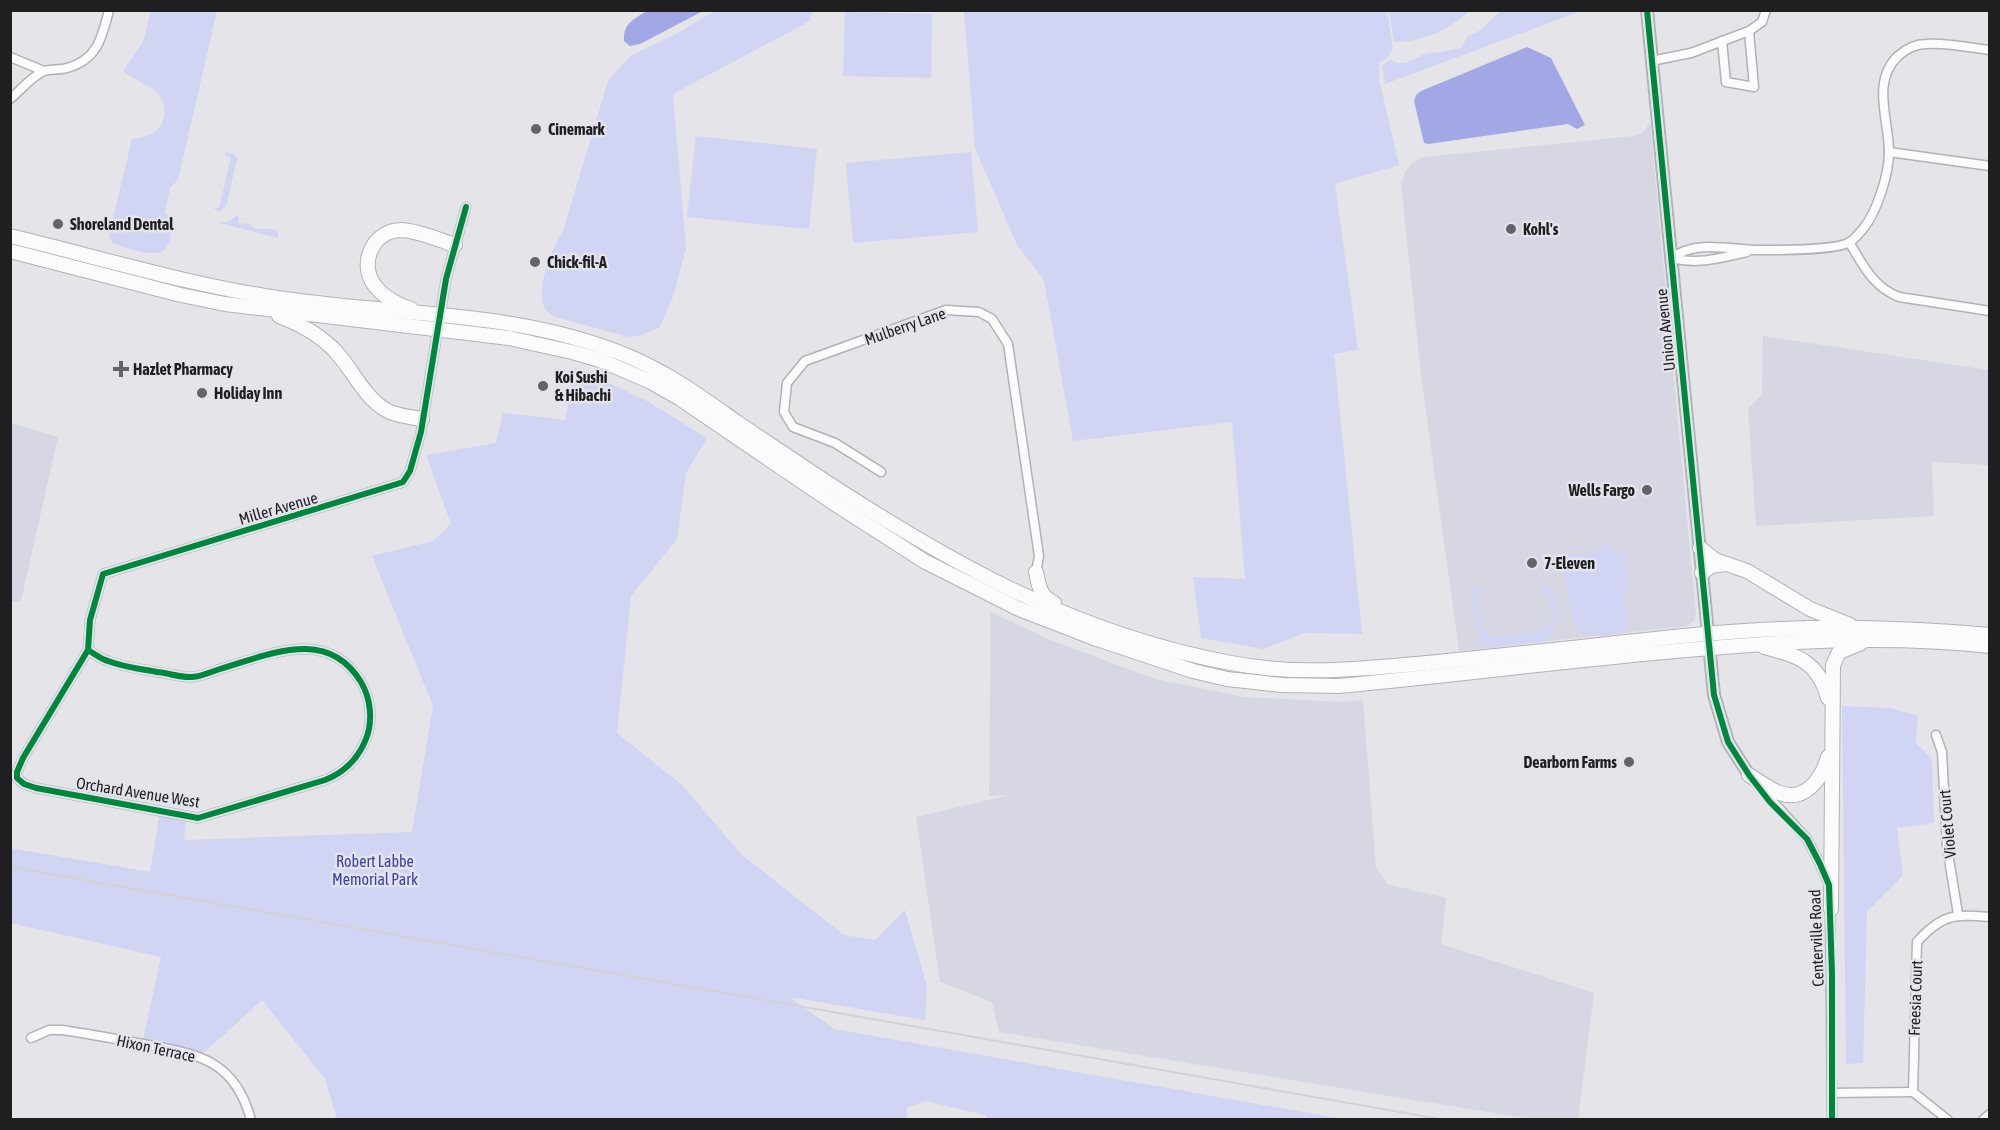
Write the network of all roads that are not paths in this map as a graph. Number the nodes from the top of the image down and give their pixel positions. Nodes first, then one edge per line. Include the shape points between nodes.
1 (109, 10) edge
2 (1647, 10) edge
3 (1766, 10) edge
4 (1749, 31) junction
5 (1722, 41) junction
6 (1989, 50) edge
7 (10, 57) edge
8 (1651, 61) junction
9 (44, 71) junction
10 (10, 99) edge
11 (1889, 152) junction
12 (1989, 166) edge
13 (466, 207) dead end
14 (10, 236) edge
15 (1849, 242) junction
16 (455, 245) junction
17 (10, 251) edge
18 (1672, 258) junction
19 (263, 310) junction
20 (1989, 311) edge
21 (424, 314) junction
22 (440, 314) junction
23 (438, 329) junction
24 (422, 419) junction
25 (880, 472) dead end
26 (1700, 548) junction
27 (1726, 564) junction
28 (1036, 572) junction
29 (1702, 573) junction
30 (982, 576) junction
31 (1083, 622) junction
32 (1858, 628) junction
33 (1989, 635) edge
34 (1708, 640) junction
35 (1872, 640) junction
36 (1754, 644) junction
37 (1989, 646) edge
38 (88, 650) junction
39 (1832, 715) junction
40 (1936, 735) dead end
41 (1833, 740) junction
42 (1749, 775) junction
43 (17, 778) joint
44 (1831, 909) junction
45 (1958, 914) junction
46 (1989, 917) edge
47 (31, 1038) dead end
48 (1913, 1092) junction
49 (1832, 1093) junction
50 (1989, 1114) edge
51 (251, 1119) edge
52 (1832, 1119) edge
53 (1948, 1119) edge
54 (1983, 1119) edge

1 - 9 street via 94,53 70,67
2 - 8 street, Union Avenue
3 - 4 street via 1762,22
4 - 5 street
4 - 5 street via 1754,87 1726,82
5 - 8 street via 1692,53
6 - 11 street via 1925,44 1906,50 1894,60 1883,88
7 - 9 street
8 - 18 street, Union Avenue
9 - 10 street
11 - 12 street
11 - 15 street via 1874,210 1863,229
13 - 16 street, Miller Avenue
14 - 21 highway via 233,291
15 - 18 street via 1826,248 1689,249
15 - 20 street via 1871,279 1889,293
16 - 21 highway via 402,230 379,238 369,251 368,268 374,284 393,302
16 - 22 street, Miller Avenue
17 - 19 highway via 181,295
18 - 26 street, Union Avenue
19 - 23 highway
19 - 24 highway via 323,340 384,409
21 - 22 highway
22 - 23 street, Miller Avenue
22 - 30 highway via 568,335 656,369 822,479
23 - 24 street, Miller Avenue
23 - 34 highway via 509,338 572,352 627,371 680,398 924,561 1019,609 1094,638 1227,680 1339,686
24 - 38 street, Miller Avenue via 410,471 403,482 106,573 100,581 90,620
25 - 28 street, Mulberry Lane via 835,443 793,427 784,412 787,383 805,361 946,310 979,312 992,319 1008,344 1039,556
26 - 27 highway
26 - 29 street, Union Avenue
27 - 29 highway via 1711,566
27 - 32 highway via 1747,571 1810,609
28 - 30 highway via 1023,584
28 - 31 highway via 1045,598
29 - 34 street, Union Avenue
30 - 31 highway
31 - 34 highway via 1167,650 1237,665 1306,671 1371,669
32 - 33 highway
32 - 34 highway via 1781,629
34 - 36 highway
34 - 42 street, Centerville Road via 1714,695 1722,724 1728,742
35 - 36 highway
35 - 37 highway
35 - 39 highway via 1837,655 1832,676
36 - 39 highway via 1796,655 1811,666 1825,686
38 - 43 street, Miller Avenue via 23,758
38 - 43 street, Orchard Avenue West via 106,661 189,677 290,649 313,648 352,669 363,686 370,719 366,738 357,756 325,780 198,818 36,788
39 - 41 highway
40 - 45 street, Violet Court via 1942,752 1947,847
41 - 42 highway via 1824,772 1809,789 1782,793
41 - 44 highway
42 - 44 street, Centerville Road via 1806,839 1829,885
44 - 49 street, Centerville Road
45 - 46 street, Freesia Court
45 - 48 street, Freesia Court via 1932,925 1917,942
47 - 51 street, Hixon Terrace via 49,1030 62,1030 193,1054 227,1075 240,1091
48 - 49 street
48 - 53 street
49 - 52 street, Centerville Road
50 - 54 street

